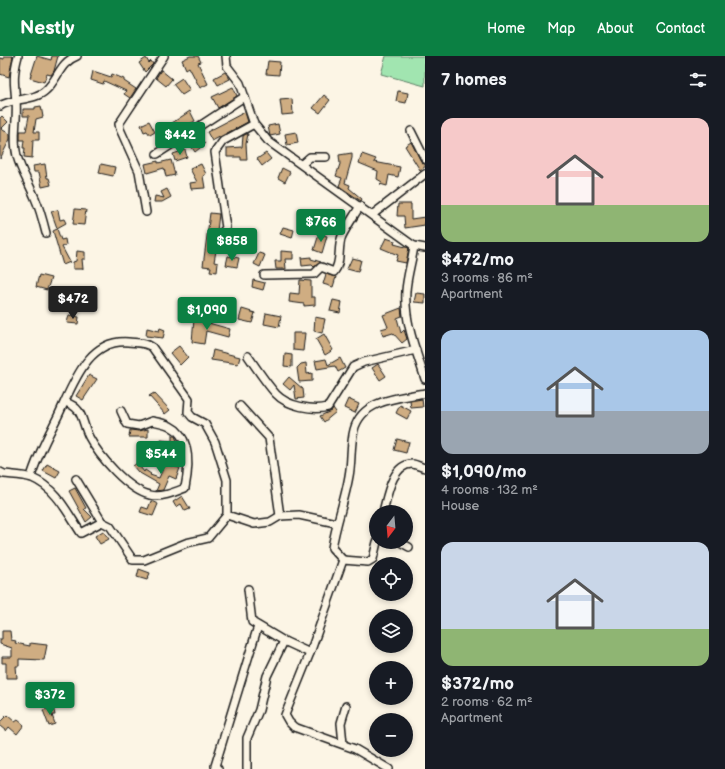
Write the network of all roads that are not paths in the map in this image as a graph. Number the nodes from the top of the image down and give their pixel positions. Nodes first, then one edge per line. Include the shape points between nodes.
1 (18, 56) edge
2 (77, 56) edge
3 (164, 56) edge
4 (226, 56) edge
5 (244, 98) junction
6 (16, 102) junction
7 (0, 106) edge
8 (254, 124) junction
9 (411, 131) dead end
10 (157, 154) dead end
11 (326, 158) dead end
12 (425, 159) edge
13 (302, 164) junction
14 (425, 174) edge
15 (360, 206) junction
16 (146, 212) dead end
17 (372, 215) junction
18 (46, 233) dead end
19 (218, 237) dead end
20 (414, 246) junction
21 (425, 248) edge
22 (264, 275) dead end
23 (416, 350) junction
24 (248, 356) dead end
25 (425, 379) edge
26 (425, 393) edge
27 (65, 402) junction
28 (240, 406) dead end
29 (120, 411) dead end
30 (425, 468) edge
31 (0, 472) edge
32 (31, 477) junction
33 (76, 479) dead end
34 (385, 505) edge
35 (227, 515) junction
36 (280, 516) junction
37 (102, 522) junction
38 (336, 523) junction
39 (375, 549) edge
40 (343, 560) junction
41 (248, 589) dead end
42 (258, 626) junction
43 (284, 641) junction
44 (310, 653) junction
45 (346, 706) dead end
46 (343, 744) junction
47 (218, 769) edge
48 (247, 769) edge
49 (389, 769) edge

1 - 6 street via 13,87
2 - 6 street via 62,66 46,90
3 - 16 street via 120,124 139,172
4 - 5 street via 227,66 240,83
5 - 8 street
5 - 10 street
6 - 7 street
6 - 18 street via 14,139 17,156 35,197
8 - 13 street via 268,141
8 - 19 street via 223,141 215,152 226,228
9 - 12 street
11 - 13 street via 310,157
13 - 15 street
14 - 17 street
15 - 17 street
15 - 22 street via 342,236 338,250 339,266 334,272 321,267 314,274
17 - 20 street
20 - 21 street
20 - 23 street via 406,290 406,307
23 - 24 street via 353,367 328,407 321,409 304,408 277,395
23 - 25 street
26 - 38 street via 382,401 364,411 354,430 349,476
27 - 29 street via 75,405 80,411 90,438 129,485 150,496 170,494 185,488 189,469 184,440 170,426 152,420 139,426 127,424
27 - 32 street via 35,463
27 - 35 street via 71,386 87,360 108,344 120,342 147,344 152,347 188,399 188,412 205,424 215,442 227,480
28 - 36 street via 269,438
30 - 34 street via 412,464 403,468 392,479
31 - 32 street
32 - 37 street via 49,487 59,498 81,533
33 - 37 street
35 - 36 street via 254,524 270,522
35 - 37 street via 208,538 186,542 144,560 133,560 110,526
36 - 38 street via 299,515
38 - 40 street via 332,548
39 - 40 street via 373,558 368,562
40 - 44 street
41 - 42 street via 252,622
42 - 43 street
42 - 47 street via 215,766
43 - 44 street
43 - 48 street via 267,676 259,710 247,738
44 - 46 street via 285,715 294,727
45 - 46 street via 341,723
46 - 49 street via 355,748

